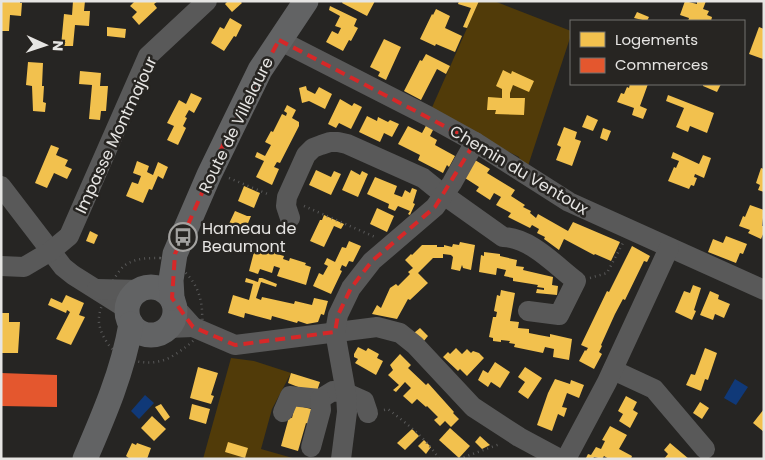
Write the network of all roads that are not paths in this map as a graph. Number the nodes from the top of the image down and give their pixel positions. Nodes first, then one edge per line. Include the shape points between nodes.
1 (207, 1) edge
2 (306, 1) edge
3 (279, 40) junction
4 (475, 142) junction
5 (1, 186) edge
6 (444, 196) junction
7 (288, 209) road end
8 (669, 248) junction
9 (51, 251) junction
10 (173, 261) junction
11 (1, 266) edge
12 (764, 290) edge
13 (123, 298) junction
14 (528, 311) dead end
15 (167, 317) junction
16 (335, 332) junction
17 (613, 370) junction
18 (346, 393) junction
19 (112, 397) junction
20 (320, 399) junction
21 (283, 412) dead end
22 (368, 413) road end
23 (311, 447) dead end
24 (705, 449) dead end
25 (85, 459) edge
26 (341, 459) edge
27 (560, 459) edge
28 (566, 459) edge

1 - 9 street, Impasse Montmajour via 148,56 69,236
2 - 3 main road, Route de Villelaure
3 - 4 street, Chemin du Ventoux
3 - 10 main road, Route de Villelaure via 260,70 224,143
4 - 6 street
4 - 8 street, Chemin du Ventoux via 569,202
5 - 9 street
6 - 7 street via 423,178 346,144 330,142 313,148 306,155
6 - 14 street via 503,237 514,238 533,248 576,281 559,314
6 - 16 street via 372,261 351,288 338,315
8 - 12 street, Chemin du Ventoux
8 - 17 street
9 - 11 street, Impasse Montmajour via 24,267
9 - 13 street via 73,275
10 - 13 main road, Route de Villelaure
10 - 15 main road, Route de Villelaure
13 - 15 main road via 161,288
13 - 15 main road via 137,330 145,334
13 - 19 main road, Route de Villelaure via 128,343
15 - 16 street via 236,345
15 - 19 main road, Route de Villelaure
16 - 18 street
16 - 27 street via 377,327 400,333 473,407
17 - 24 street via 654,389
17 - 28 street
18 - 20 street via 333,391
18 - 22 street via 364,401
18 - 26 street
19 - 25 main road, Route de Villelaure
20 - 21 street via 290,396
20 - 23 street via 321,410

